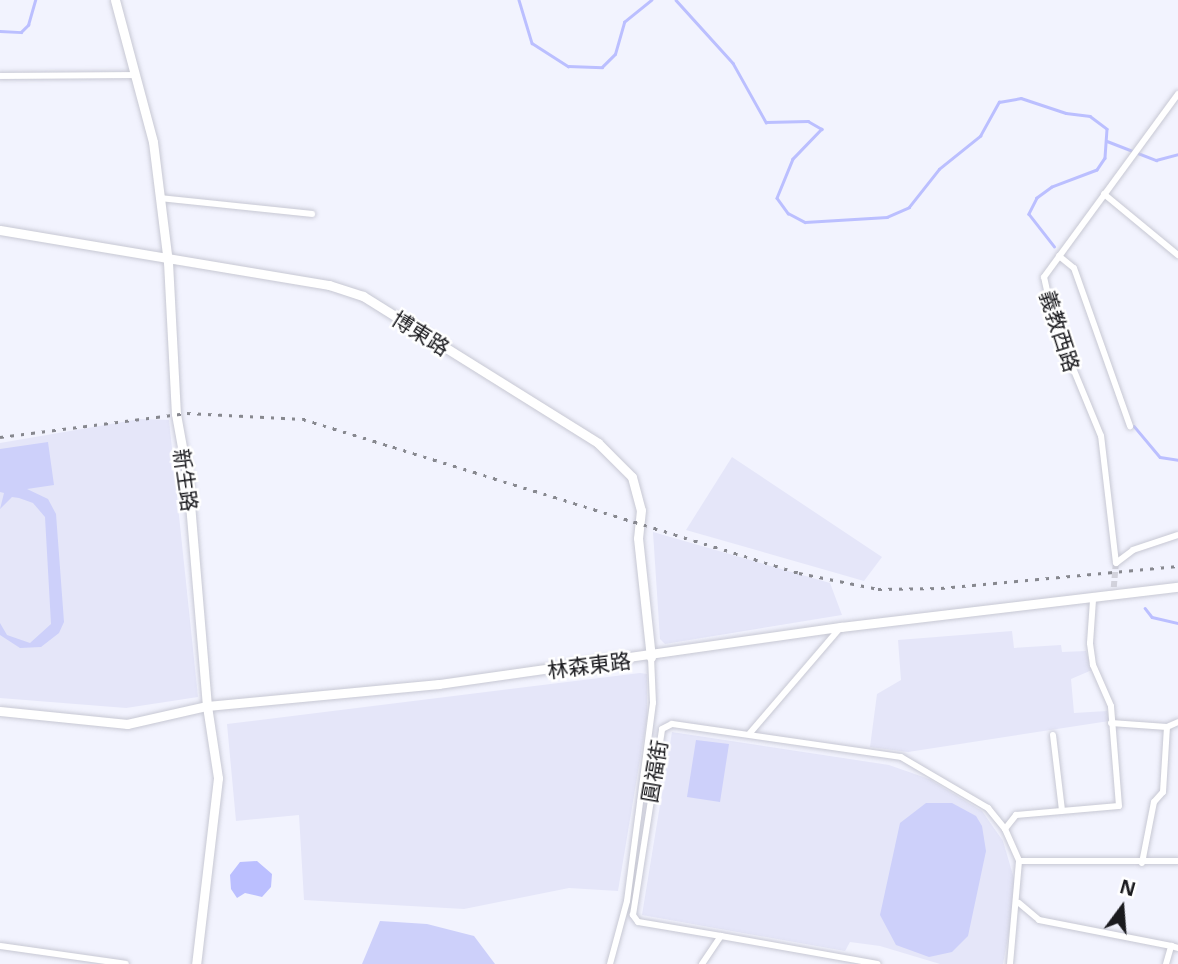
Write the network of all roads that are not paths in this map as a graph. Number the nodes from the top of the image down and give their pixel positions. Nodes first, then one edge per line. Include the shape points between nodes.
1 (115, 0) edge
2 (135, 75) junction
3 (0, 76) edge
4 (1178, 94) edge
5 (1104, 194) junction
6 (160, 198) junction
7 (312, 214) dead end
8 (0, 230) edge
9 (1178, 255) edge
10 (1059, 256) junction
11 (168, 262) junction
12 (1130, 426) dead end
13 (1178, 535) edge
14 (1178, 587) edge
15 (1093, 600) junction
16 (841, 627) junction
17 (651, 657) junction
18 (207, 706) junction
19 (0, 711) edge
20 (1178, 722) edge
21 (1111, 723) junction
22 (1167, 727) junction
23 (750, 733) junction
24 (1053, 735) dead end
25 (1062, 810) junction
26 (1005, 829) junction
27 (1019, 861) junction
28 (1178, 861) edge
29 (1142, 863) junction
30 (1019, 902) junction
31 (722, 936) junction
32 (0, 946) edge
33 (1174, 947) edge
34 (126, 964) edge
35 (196, 964) edge
36 (610, 964) edge
37 (702, 964) edge
38 (878, 964) edge
39 (1010, 964) edge
40 (1166, 964) edge

1 - 2 street, 新生路
2 - 3 street
2 - 6 street, 新生路 via 150,127
4 - 5 street, 義教西路
5 - 9 street
5 - 10 street, 義教西路
6 - 7 street
6 - 11 street, 新生路
8 - 11 street, 博東路
10 - 12 street via 1074,268
10 - 13 street, 義教西路 via 1044,277 1045,295 1101,436 1116,563 1133,550
11 - 17 street, 博東路 via 283,277 363,296 598,443 632,477 641,510 638,538
11 - 18 street, 新生路 via 176,414 188,480
14 - 15 street, 林森東路
15 - 16 street, 林森東路
15 - 21 street via 1092,654 1111,706
16 - 17 street, 林森東路
16 - 23 street
17 - 18 street, 林森東路
17 - 36 street, 圓福街 via 653,703 627,901
18 - 19 street, 林森東路 via 127,724
18 - 35 street, 新生路 via 217,799
20 - 22 street
21 - 22 street
21 - 25 street via 1119,806
22 - 29 street via 1163,792 1154,802
23 - 26 street via 901,757 973,796
23 - 31 street, 圓福街 via 672,724 662,729 640,864 634,915 638,922
24 - 25 street
25 - 26 street via 1016,814
26 - 27 street
27 - 29 street
27 - 30 street
28 - 29 street
30 - 33 street via 1039,920
30 - 39 street
31 - 37 street
31 - 38 street
32 - 34 street
33 - 40 street

